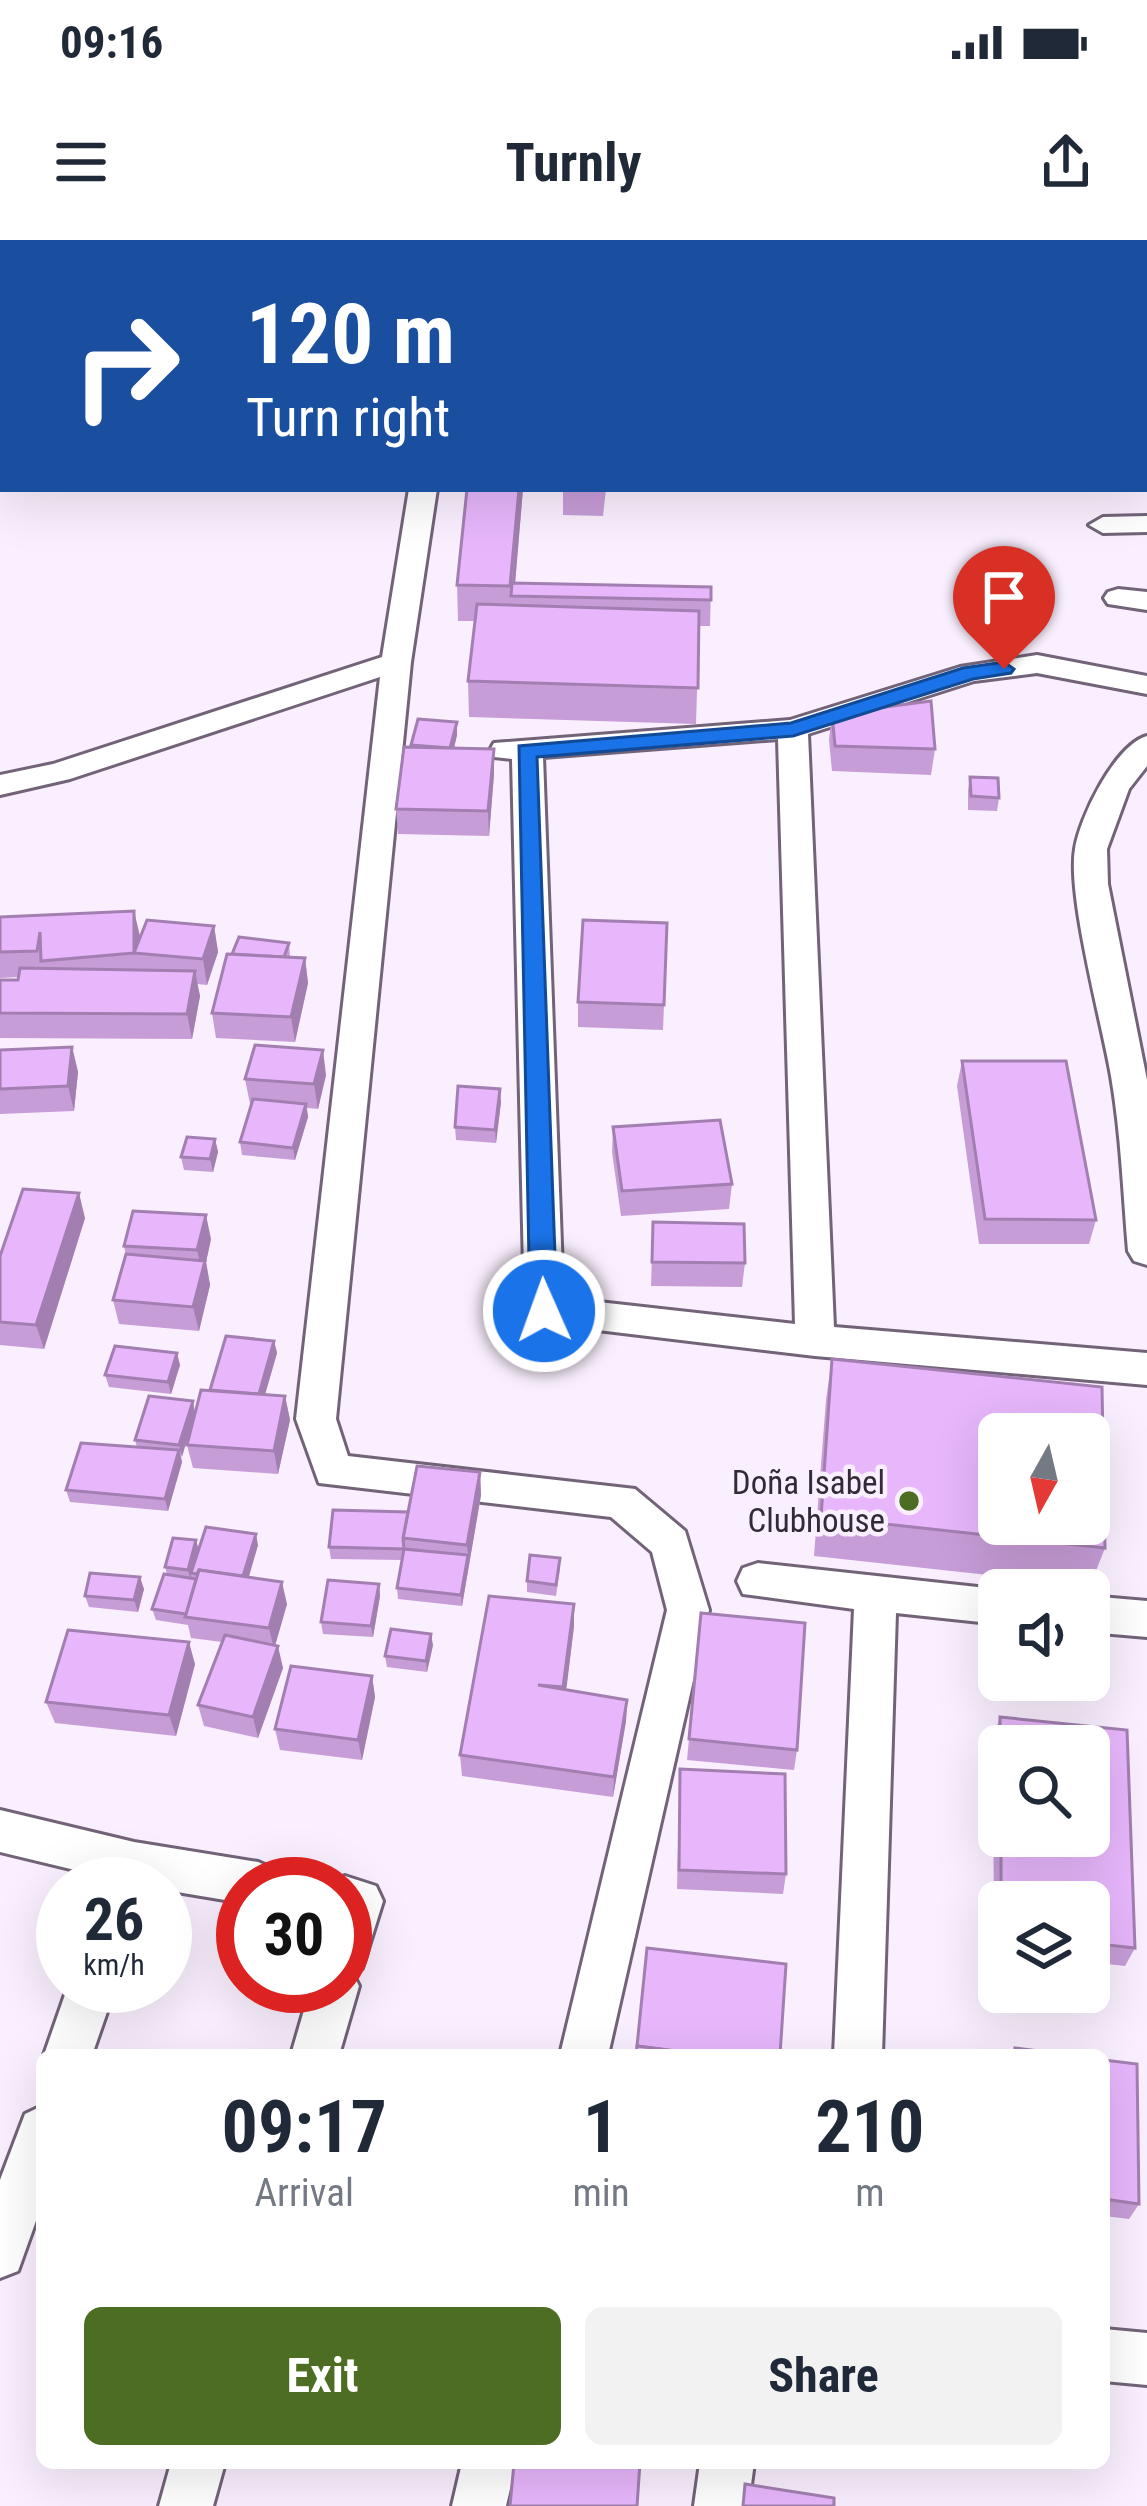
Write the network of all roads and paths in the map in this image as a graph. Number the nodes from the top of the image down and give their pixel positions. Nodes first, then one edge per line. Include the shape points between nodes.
1 (423, 492) edge
2 (1147, 524) edge
3 (1103, 525) dead end
4 (396, 662) junction
5 (1147, 685) edge
6 (793, 729) junction
7 (1147, 746) edge
8 (470, 750) edge
9 (526, 751) junction
10 (59, 772) junction
11 (0, 785) edge
12 (0, 803) edge
13 (1147, 1251) edge
14 (815, 1341) junction
15 (1147, 1370) edge
16 (758, 1581) dead end
17 (876, 1596) junction
18 (978, 1604) edge
19 (1110, 1615) edge
20 (1147, 1618) edge
21 (0, 1832) edge
22 (78, 1857) edge
23 (83, 2013) edge
24 (328, 2013) edge
25 (70, 2049) edge
26 (318, 2049) edge
27 (585, 2049) edge
28 (858, 2049) edge
29 (36, 2148) edge
30 (0, 2253) edge
31 (1110, 2356) edge
32 (1147, 2359) edge
33 (196, 2469) edge
34 (488, 2469) edge
35 (726, 2469) edge
36 (186, 2506) edge
37 (479, 2506) edge
38 (721, 2506) edge

1 - 4 street
2 - 3 street
4 - 10 street
4 - 27 street via 316,1418 333,1472 621,1501 670,1544 688,1610
5 - 6 street via 1037,664 970,673
6 - 9 street
6 - 14 street
7 - 13 street via 1114,786 1091,849 1130,1083
8 - 9 street
9 - 14 street via 544,1311
10 - 11 street
10 - 12 street
14 - 15 street
16 - 17 street
17 - 18 street
17 - 28 street
19 - 20 street
21 - 22 street
23 - 25 street
24 - 26 street
29 - 30 street
31 - 32 street
33 - 36 street
34 - 37 street
35 - 38 street

